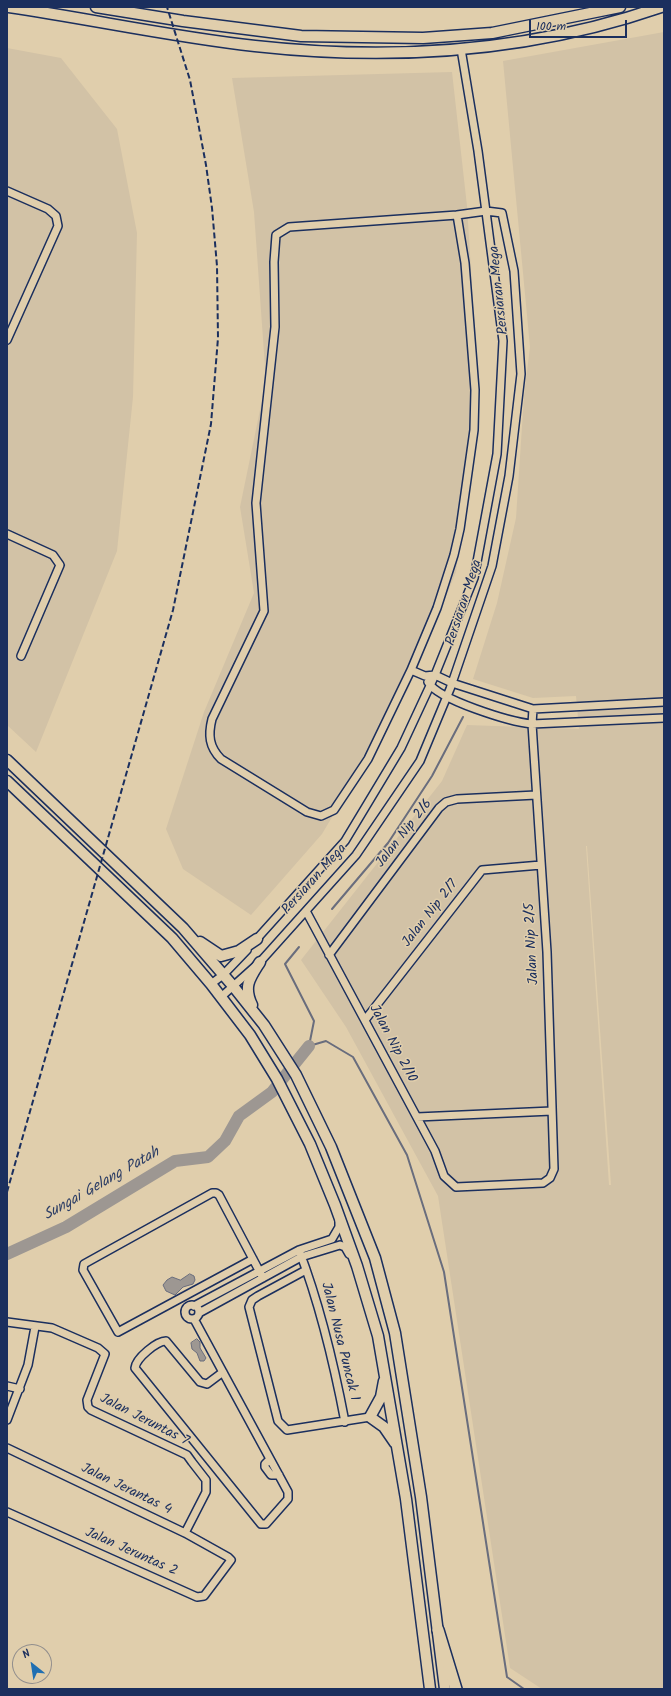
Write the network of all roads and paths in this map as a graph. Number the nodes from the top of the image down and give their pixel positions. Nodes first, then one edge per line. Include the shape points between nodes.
1 (9, 7) edge
2 (96, 7) edge
3 (620, 7) edge
4 (661, 7) edge
5 (461, 49) junction
6 (7, 191) edge
7 (486, 211) junction
8 (457, 215) junction
9 (7, 340) edge
10 (7, 534) edge
11 (21, 656) dead end
12 (411, 670) junction
13 (425, 676) junction
14 (435, 676) junction
15 (452, 683) junction
16 (430, 686) junction
17 (447, 697) junction
18 (664, 702) edge
19 (533, 709) junction
20 (664, 718) edge
21 (532, 724) junction
22 (7, 760) edge
23 (7, 781) edge
24 (536, 795) junction
25 (541, 865) junction
26 (306, 911) junction
27 (183, 928) junction
28 (257, 939) junction
29 (329, 954) junction
30 (260, 962) junction
31 (223, 975) junction
32 (211, 984) junction
33 (233, 986) junction
34 (221, 997) junction
35 (365, 1020) junction
36 (264, 1025) junction
37 (552, 1111) junction
38 (417, 1117) junction
39 (456, 1187) joint
40 (339, 1218) junction
41 (300, 1254) junction
42 (253, 1259) junction
43 (357, 1266) junction
44 (306, 1270) junction
45 (261, 1275) junction
46 (194, 1306) junction
47 (197, 1316) junction
48 (7, 1322) edge
49 (35, 1327) junction
50 (223, 1372) junction
51 (385, 1377) junction
52 (7, 1386) edge
53 (20, 1389) junction
54 (370, 1417) junction
55 (7, 1420) edge
56 (345, 1422) junction
57 (396, 1445) junction
58 (7, 1448) edge
59 (7, 1512) edge
60 (185, 1533) junction
61 (231, 1560) joint
62 (438, 1630) junction
63 (430, 1689) edge
64 (445, 1689) edge
65 (456, 1689) edge

1 - 5 main road via 254,46 324,52 377,53
2 - 3 main road via 301,36 423,38 492,33
4 - 5 main road via 619,22 545,37
5 - 7 street
6 - 9 street via 48,209 56,216 58,226
7 - 8 street
7 - 14 street, Persiaran Mega via 503,341 497,454 474,578
7 - 15 street, Persiaran Mega via 502,212 504,218 514,271 521,374 509,476 492,566
8 - 12 street via 465,263 474,366 474,430 454,555 437,608
8 - 12 street via 289,226 276,235 275,326 256,503 264,611 212,719 210,742 221,759 307,812 321,816 328,814 342,801 368,759
10 - 11 street via 54,555 60,564
12 - 13 street
13 - 14 street
13 - 16 street
14 - 15 street
14 - 16 street, Persiaran Mega
15 - 17 street, Persiaran Mega
15 - 19 street
16 - 17 street
16 - 28 street, Persiaran Mega via 401,748 345,841
17 - 21 street via 515,722
17 - 26 street, Persiaran Mega via 420,761 356,855
18 - 19 street
19 - 21 street, Jalan Nip 2/5
20 - 21 street
21 - 24 street, Jalan Nip 2/5
22 - 27 main road
23 - 32 main road via 172,938
24 - 25 street, Jalan Nip 2/5
24 - 29 street, Jalan Nip 2/6 via 457,799 446,802
25 - 35 street, Jalan Nip 2/7 via 482,870
25 - 37 street, Jalan Nip 2/5 via 547,952
26 - 29 street, Jalan Nip 2/10
26 - 30 street, Persiaran Mega
27 - 28 main road via 222,956 239,951
27 - 31 main road
28 - 31 street, Persiaran Mega
29 - 35 street, Jalan Nip 2/10
30 - 33 street, Persiaran Mega
30 - 36 main road via 250,978 247,994
31 - 32 street, Persiaran Mega
31 - 33 main road
32 - 34 main road
33 - 34 street, Persiaran Mega
33 - 36 main road
34 - 40 main road via 250,1035 284,1089 310,1144
35 - 38 street, Jalan Nip 2/10
36 - 62 main road via 296,1075 331,1147 375,1258 395,1333 407,1402
37 - 38 street
37 - 39 street, Jalan Nip 2/5 via 554,1169 550,1178 543,1183
38 - 39 street, Jalan Nip 2/10 via 435,1151 444,1176
40 - 41 street via 339,1227 332,1238
40 - 43 main road
41 - 43 street via 340,1245
41 - 44 street, Jalan Nusa Puncak 1
41 - 45 street
42 - 42 street via 219,1195 212,1193 84,1264 83,1270 118,1332
42 - 45 street
43 - 51 main road via 378,1336
44 - 56 street, Jalan Nusa Puncak 1 via 335,1370
44 - 56 street via 258,1296 252,1300 249,1307 278,1421 287,1430
45 - 46 street
45 - 47 street
46 - 47 street via 198,1310
46 - 47 street via 188,1307 185,1311 188,1318
47 - 50 street
48 - 49 street
49 - 53 street via 28,1365
49 - 60 street, Jalan Jeruntas 7 via 52,1328 98,1348 105,1354 87,1400 88,1407 187,1455 206,1480 206,1492
50 - 50 street via 207,1384 200,1382 166,1341 160,1342 138,1361 135,1368 261,1524 266,1524 288,1499 288,1492 279,1475 271,1475 265,1467 270,1459
51 - 54 main road via 380,1397
51 - 57 main road
52 - 53 street
53 - 55 street
54 - 56 street
54 - 57 main road via 384,1427
57 - 63 main road via 406,1499
58 - 60 street, Jalan Jerantas 4
59 - 61 street, Jalan Jeruntas 2 via 197,1597 204,1596
60 - 61 street, Jalan Jerantas 4
62 - 64 main road
62 - 65 highway

